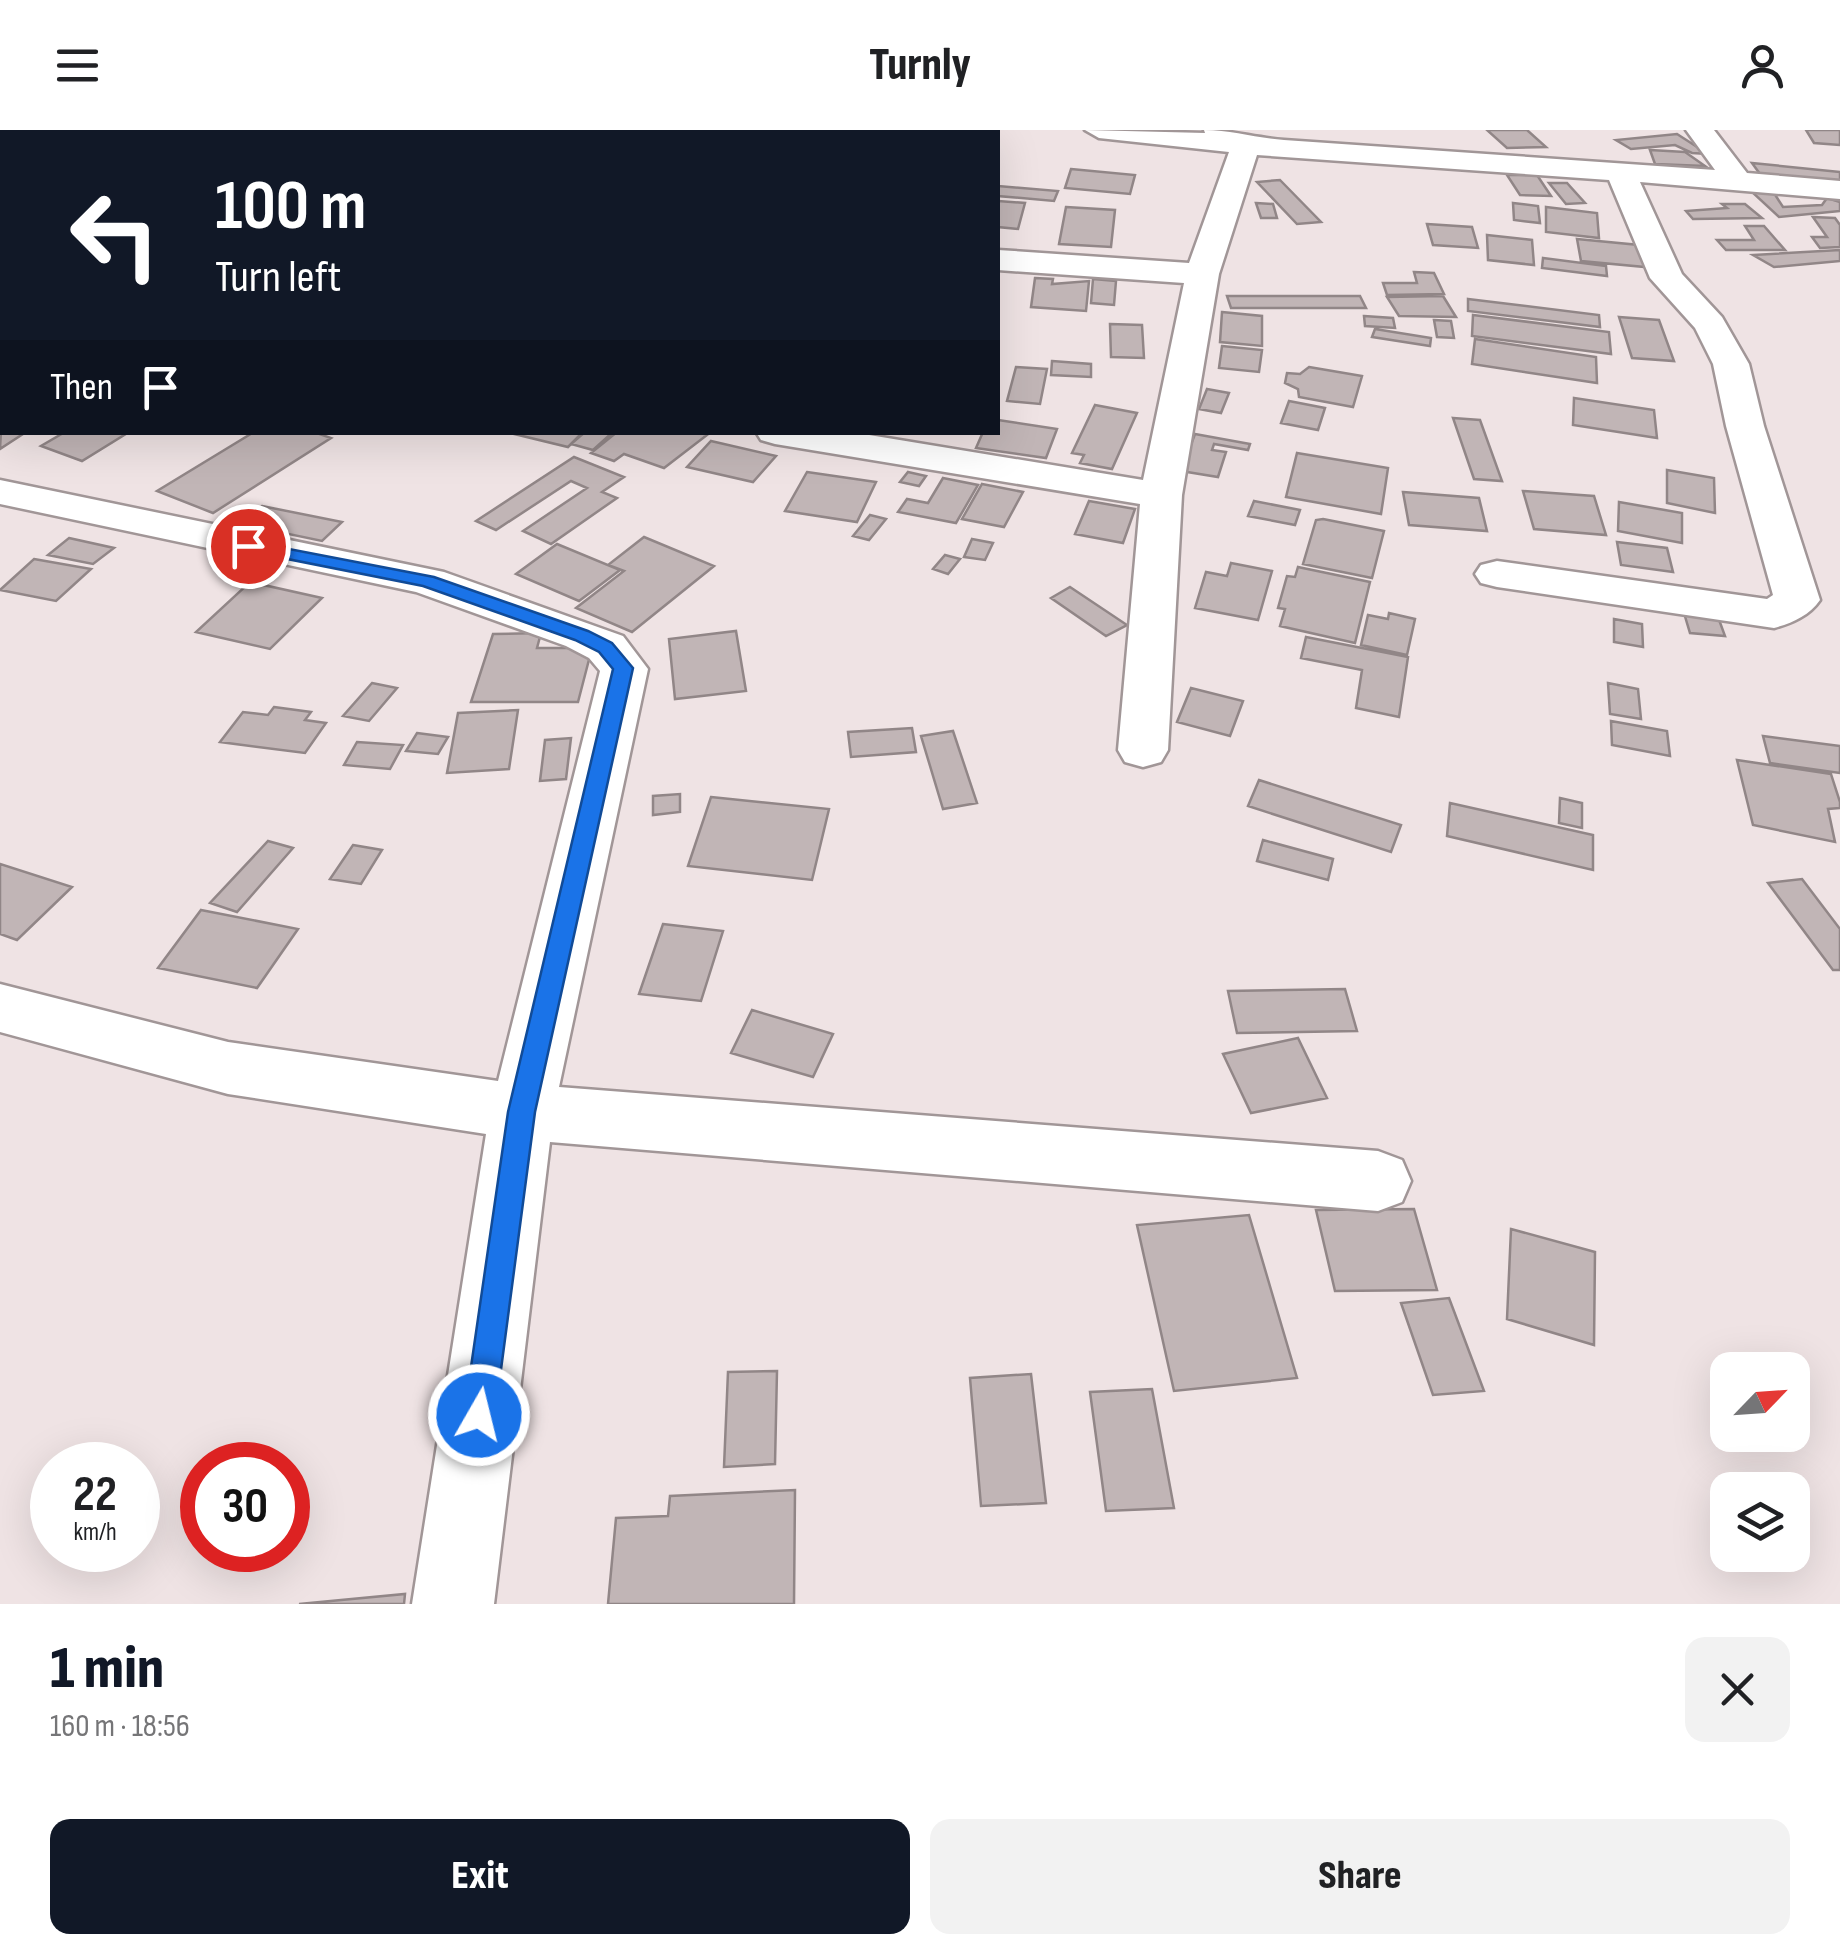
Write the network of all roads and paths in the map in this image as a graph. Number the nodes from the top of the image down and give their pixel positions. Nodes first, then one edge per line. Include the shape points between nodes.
1 (1098, 130) edge
2 (1216, 130) edge
3 (1368, 130) edge
4 (1700, 130) edge
5 (1245, 148) junction
6 (1380, 159) junction
7 (1621, 173) junction
8 (1737, 180) junction
9 (1840, 190) edge
10 (1000, 260) edge
11 (1202, 274) junction
12 (793, 435) edge
13 (0, 492) edge
14 (1161, 495) junction
15 (1496, 574) dead end
16 (1142, 750) dead end
17 (0, 1008) edge
18 (522, 1112) junction
19 (1378, 1181) dead end
20 (453, 1604) edge

1 - 5 street
2 - 5 street
3 - 6 street
4 - 8 street
5 - 6 street
5 - 11 street
6 - 7 street
7 - 8 street
7 - 15 street via 1667,278 1710,324 1731,364 1797,600 1774,614
8 - 9 street
10 - 11 street
11 - 14 street
12 - 14 street
13 - 18 street via 428,581 582,636 606,647 624,668
14 - 16 street
17 - 18 street via 228,1068
18 - 19 street
18 - 20 street

